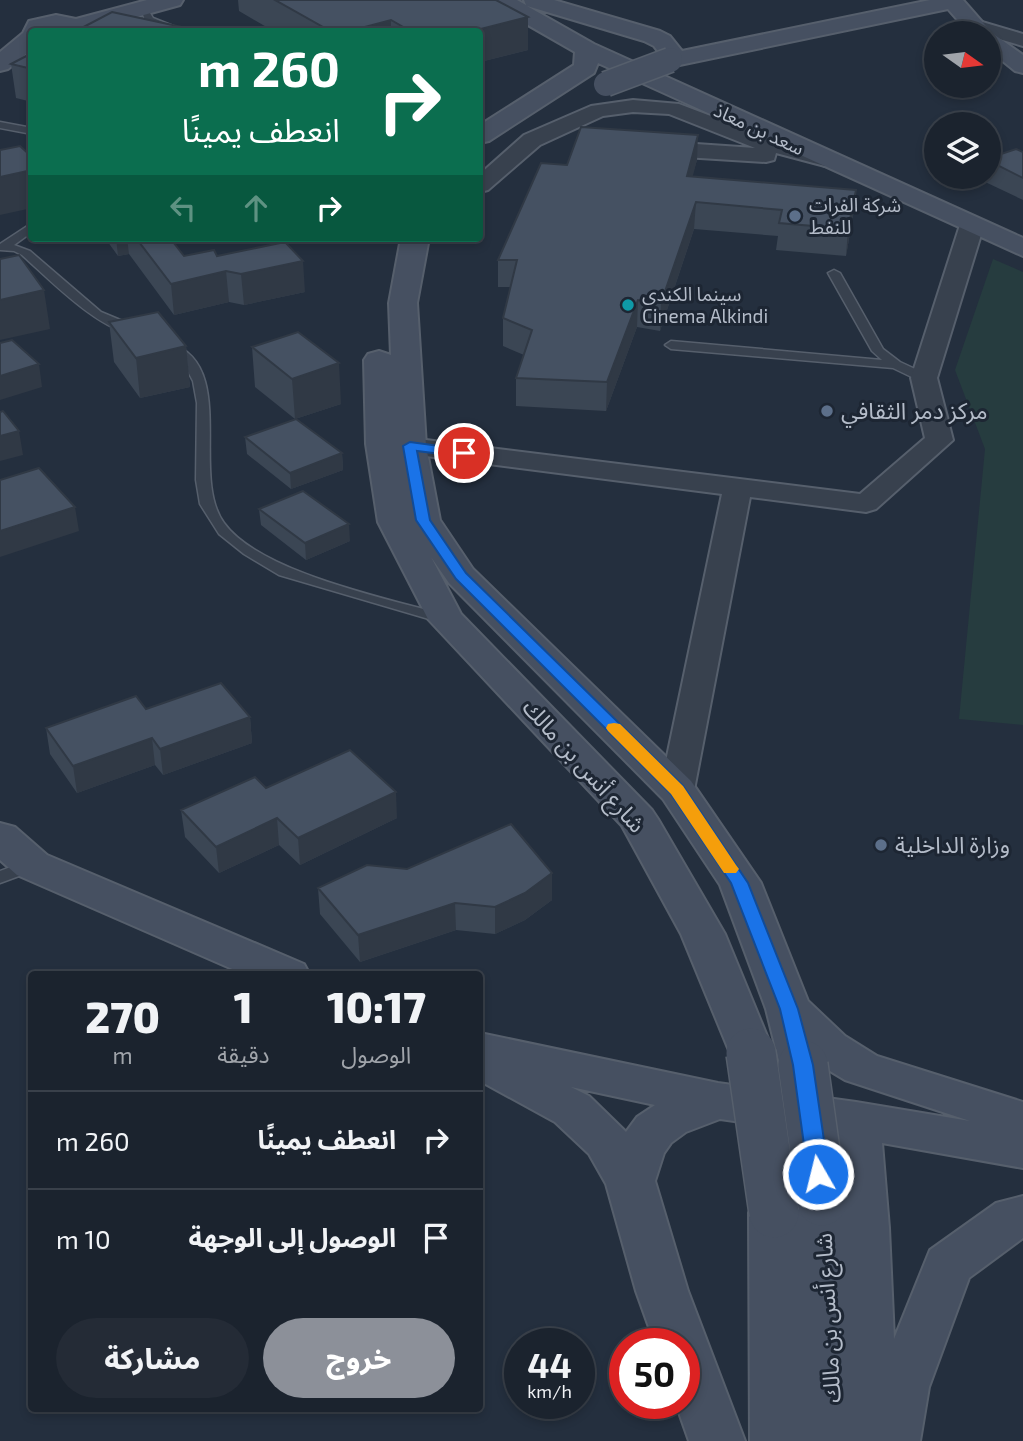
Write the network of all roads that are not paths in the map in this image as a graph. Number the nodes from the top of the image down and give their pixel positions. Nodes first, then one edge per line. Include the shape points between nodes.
1 (172, 0) edge
2 (501, 0) edge
3 (533, 1) edge
4 (951, 1) edge
5 (142, 7) junction
6 (970, 21) edge
7 (72, 28) edge
8 (172, 28) edge
9 (796, 33) junction
10 (652, 36) junction
11 (1001, 36) edge
12 (1023, 40) edge
13 (755, 42) junction
14 (586, 49) junction
15 (1001, 49) edge
16 (670, 60) junction
17 (1023, 66) edge
18 (720, 72) dead end
19 (736, 94) dead end
20 (755, 111) junction
21 (0, 125) edge
22 (28, 130) edge
23 (483, 134) edge
24 (532, 140) junction
25 (574, 143) edge
26 (630, 146) edge
27 (483, 151) edge
28 (825, 159) junction
29 (483, 182) edge
30 (972, 225) junction
31 (1023, 227) edge
32 (28, 229) edge
33 (395, 242) edge
34 (414, 242) edge
35 (2, 247) edge
36 (1023, 248) edge
37 (834, 273) dead end
38 (671, 345) dead end
39 (896, 365) junction
40 (924, 378) junction
41 (410, 446) junction
42 (737, 488) junction
43 (446, 619) junction
44 (677, 790) junction
45 (0, 837) edge
46 (16, 871) edge
47 (278, 971) edge
48 (789, 1009) junction
49 (483, 1051) edge
50 (483, 1062) edge
51 (718, 1101) junction
52 (856, 1120) junction
53 (1023, 1120) edge
54 (1023, 1150) edge
55 (630, 1181) junction
56 (1023, 1216) edge
57 (675, 1328) edge
58 (700, 1395) edge
59 (717, 1441) edge
60 (778, 1441) edge
61 (834, 1441) edge
62 (870, 1441) edge
63 (892, 1441) edge

1 - 5 main road
2 - 14 main road, سعد بن معاذ
3 - 10 main road
3 - 20 main road, سعد بن معاذ
4 - 6 main road
4 - 9 main road
5 - 7 main road
5 - 8 lane via 149,20
9 - 10 main road via 724,39
9 - 13 main road
10 - 16 main road via 669,47
11 - 12 street
13 - 16 main road
13 - 18 main road
14 - 23 main road via 586,68
14 - 28 main road, سعد بن معاذ
15 - 17 main road
16 - 27 main road, bridge via 522,122
19 - 20 main road
20 - 31 main road, سعد بن معاذ
21 - 22 lane
24 - 25 street
24 - 28 street via 597,110 672,108 758,142
24 - 29 street
26 - 28 street
28 - 30 main road, سعد بن معاذ
30 - 36 main road, سعد بن معاذ
30 - 40 street
32 - 35 lane
33 - 43 main road, شارع أنس بن مالك via 378,303 382,444 395,522
34 - 41 main road, شارع أنس بن مالك via 403,303
35 - 43 lane via 26,253 97,315 179,351 192,363 202,397 202,489 219,525 284,572
37 - 39 lane via 878,351
38 - 39 lane
39 - 40 lane
40 - 42 street via 939,440 866,503
41 - 42 street
41 - 44 main road, شارع أنس بن مالك via 423,520 461,576
42 - 44 street
43 - 60 main road, شارع أنس بن مالك, bridge via 638,819 703,934 751,1053 774,1213
44 - 48 main road, شارع أنس بن مالك via 740,883
45 - 46 main road
46 - 47 main road
48 - 53 main road via 829,1048 861,1068
48 - 61 main road, شارع أنس بن مالك, bridge via 803,1065 822,1201
49 - 51 main road
50 - 55 main road via 572,1109 606,1141
51 - 52 main road
51 - 55 main road via 669,1119 654,1130 642,1146
52 - 54 main road
52 - 62 main road
55 - 57 main road
56 - 63 main road via 1014,1217 948,1265 901,1387
58 - 59 main road

